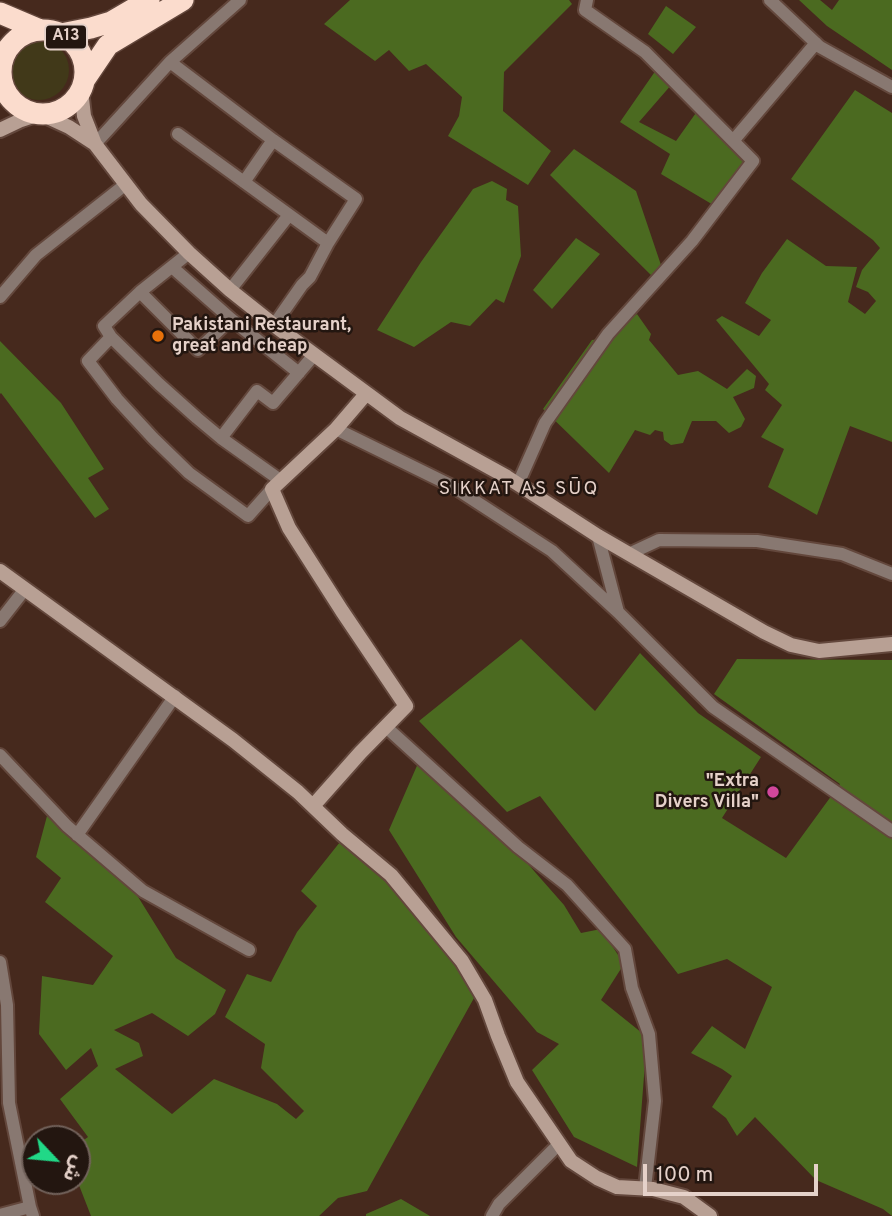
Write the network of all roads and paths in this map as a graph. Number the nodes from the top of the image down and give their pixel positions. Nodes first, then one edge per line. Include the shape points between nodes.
1 (149, 0) edge
2 (183, 0) edge
3 (240, 0) edge
4 (587, 0) edge
5 (770, 0) edge
6 (0, 13) edge
7 (40, 30) junction
8 (61, 34) junction
9 (816, 43) junction
10 (170, 62) junction
11 (1, 75) edge
12 (83, 85) junction
13 (892, 87) edge
14 (41, 114) junction
15 (0, 130) edge
16 (178, 134) dead end
17 (273, 140) junction
18 (733, 141) junction
19 (95, 144) junction
20 (244, 182) junction
21 (126, 184) junction
22 (289, 215) junction
23 (328, 243) junction
24 (189, 253) junction
25 (172, 267) junction
26 (230, 290) junction
27 (140, 292) junction
28 (0, 297) edge
29 (231, 319) junction
30 (274, 326) junction
31 (111, 337) junction
32 (314, 355) junction
33 (299, 373) junction
34 (366, 394) junction
35 (336, 429) junction
36 (221, 438) junction
37 (276, 484) junction
38 (518, 484) junction
39 (598, 536) junction
40 (629, 554) junction
41 (0, 571) edge
42 (892, 574) edge
43 (25, 589) junction
44 (618, 612) junction
45 (0, 621) edge
46 (892, 644) edge
47 (175, 696) junction
48 (386, 727) junction
49 (0, 755) edge
50 (313, 806) junction
51 (892, 831) edge
52 (77, 835) junction
53 (249, 950) dead end
54 (0, 962) edge
55 (4, 1099) edge
56 (559, 1144) junction
57 (645, 1188) junction
58 (31, 1211) edge
59 (0, 1215) edge
60 (492, 1216) edge
61 (710, 1216) edge

1 - 8 highway, A13 via 111,22
2 - 12 highway, A13 via 108,46
3 - 10 street
4 - 18 street via 585,10 645,52
5 - 9 street
6 - 7 highway
7 - 8 highway, A13
7 - 11 highway, A13 via 12,45
8 - 12 highway, A13 via 80,53
9 - 13 street
9 - 18 street
10 - 17 street
10 - 19 street
11 - 14 highway, A13 via 6,93 20,108
12 - 14 highway, A13 via 70,105
12 - 19 street via 83,116
14 - 15 street
14 - 19 street
16 - 20 street
17 - 20 street
17 - 23 street via 356,199
18 - 38 street via 753,160 692,241 608,334 545,423
19 - 21 street
20 - 22 street
21 - 24 street
21 - 28 street via 36,255
22 - 23 street
22 - 26 street
23 - 30 street
24 - 25 street
24 - 26 street
25 - 27 street
25 - 29 street
26 - 30 street
27 - 29 street via 198,350
27 - 31 street via 104,326
29 - 33 street
30 - 32 street
31 - 36 street
31 - 37 street via 88,360 117,399 180,464 247,516
32 - 33 street
32 - 34 street
33 - 36 street via 273,403 257,391
34 - 35 street
34 - 38 street
35 - 37 street
35 - 44 street via 452,486 552,551
36 - 37 street
37 - 48 street via 289,528 406,706
38 - 39 street
39 - 40 street
39 - 44 street
40 - 42 street via 660,540 757,541 842,554
40 - 46 street via 791,645 819,651
41 - 43 street
43 - 45 street
43 - 47 street
44 - 51 street via 713,707
47 - 50 street
47 - 52 street
48 - 50 street
48 - 57 street via 567,885 625,949 632,988 649,1034 654,1087
49 - 52 street
50 - 56 street via 391,875 462,961 485,1000 517,1082
52 - 53 street via 144,891
54 - 55 street via 7,1005
55 - 58 street
56 - 57 street via 570,1161 597,1178 617,1187
56 - 60 street
57 - 61 street via 684,1197
58 - 59 street

